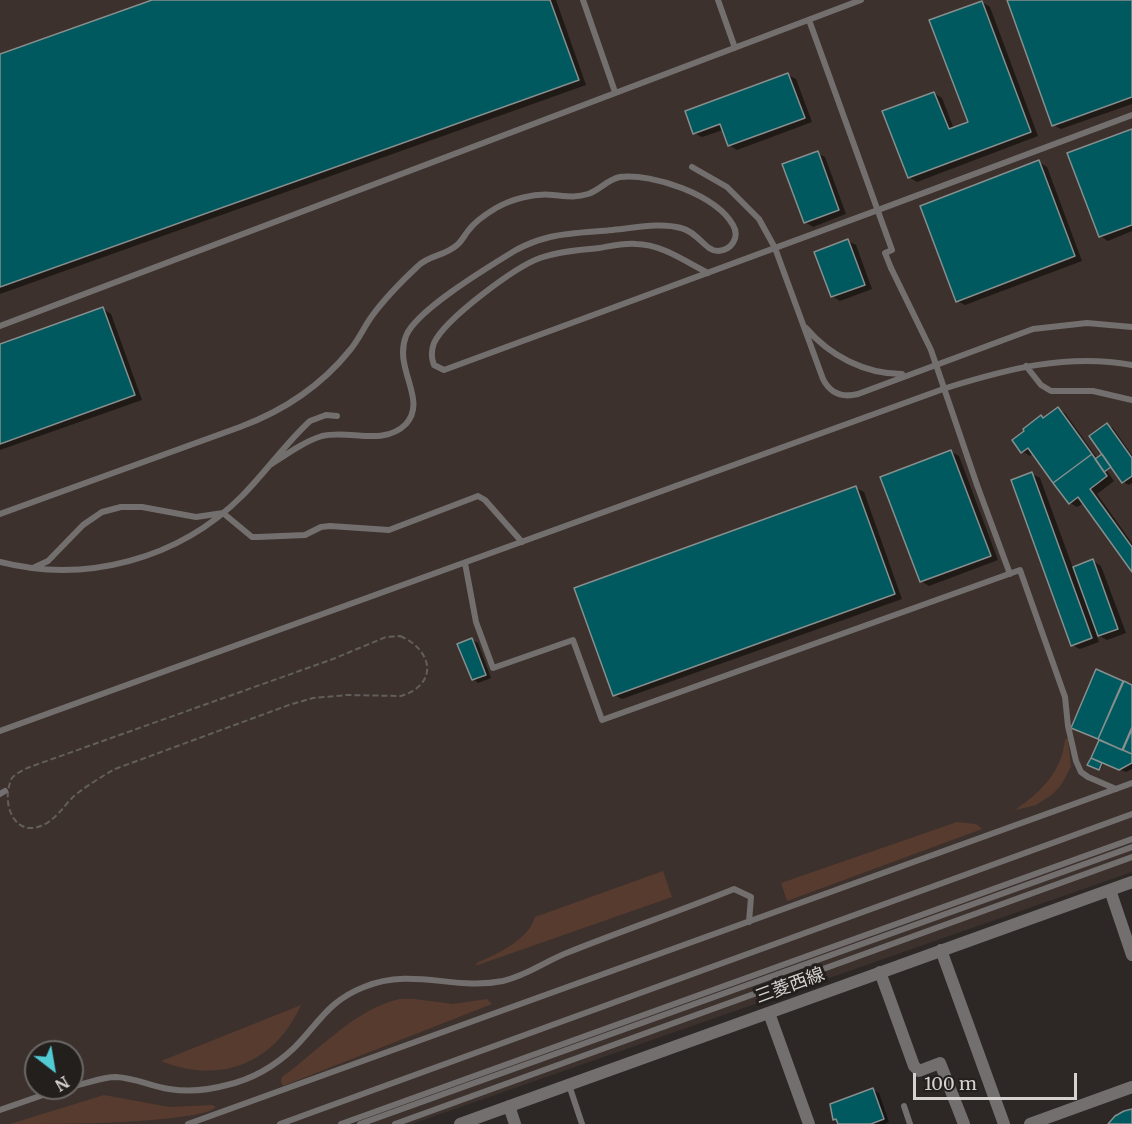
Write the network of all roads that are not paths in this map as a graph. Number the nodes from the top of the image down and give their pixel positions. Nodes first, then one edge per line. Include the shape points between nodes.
1 (582, 0) edge
2 (718, 0) edge
3 (861, 0) edge
4 (809, 20) junction
5 (735, 48) junction
6 (615, 92) junction
7 (1132, 115) edge
8 (692, 167) dead end
9 (878, 210) junction
10 (775, 248) junction
11 (708, 273) junction
12 (804, 325) junction
13 (0, 326) edge
14 (1132, 327) edge
15 (1132, 365) edge
16 (1026, 366) junction
17 (907, 374) junction
18 (1132, 400) edge
19 (337, 416) dead end
20 (270, 465) junction
21 (223, 513) junction
22 (0, 514) edge
23 (522, 542) junction
24 (0, 562) edge
25 (465, 563) junction
26 (33, 568) junction
27 (1010, 574) junction
28 (0, 731) edge
29 (1132, 783) edge
30 (1116, 789) junction
31 (1132, 814) edge
32 (1132, 839) edge
33 (1132, 848) edge
34 (1132, 857) edge
35 (1132, 882) edge
36 (1110, 891) junction
37 (749, 922) junction
38 (941, 950) junction
39 (1132, 955) edge
40 (880, 972) junction
41 (769, 1013) junction
42 (84, 1083) edge
43 (568, 1084) junction
44 (1132, 1087) edge
45 (29, 1100) edge
46 (509, 1106) junction
47 (904, 1106) dead end
48 (0, 1110) edge
49 (188, 1124) edge
50 (280, 1124) edge
51 (342, 1124) edge
52 (360, 1124) edge
53 (395, 1124) edge
54 (460, 1124) edge
55 (515, 1124) edge
56 (582, 1124) edge
57 (809, 1124) edge
58 (910, 1124) edge
59 (964, 1124) edge
60 (1004, 1124) edge
61 (1030, 1124) edge

1 - 6 lane
2 - 5 lane
3 - 4 lane
4 - 5 lane
4 - 9 lane
5 - 6 lane
6 - 13 lane
7 - 9 lane
8 - 10 lane via 727,187 744,203 759,219
9 - 10 lane
9 - 27 lane, bridge via 892,250 885,253 931,350
10 - 11 lane
10 - 12 lane
11 - 11 lane via 444,370 434,365 432,359 431,351 438,337 454,319 515,271 554,253 634,243 650,245
12 - 17 lane via 820,343 850,362 878,372
12 - 17 lane via 823,379 835,393 853,395
14 - 17 lane via 1087,323 1040,328
15 - 16 lane via 1079,360
16 - 18 lane via 1051,391 1086,391
16 - 23 lane via 930,393
19 - 20 lane via 320,416 310,421
20 - 21 lane
20 - 22 lane via 306,442 324,436 376,437 406,423 414,401 402,350 408,330 428,309 516,250 558,236 667,226 689,231 708,248 720,250 734,241 734,227 717,208 695,194 642,178 617,178 580,196 540,195 511,201 480,219 452,249 417,266 375,312 341,361 289,404 253,423
21 - 23 lane via 252,537 287,537 330,526 389,530 478,496
21 - 26 lane via 180,542 131,561 61,571
21 - 26 lane via 196,517 142,507 102,512 83,525 48,561
23 - 25 lane
24 - 26 lane
25 - 27 lane via 476,622 493,668 573,639 602,720
25 - 28 lane
27 - 30 lane via 1020,570 1065,697 1068,726 1081,772
29 - 30 lane
30 - 37 lane
31 - 50 lane
32 - 51 lane
33 - 52 lane
34 - 53 lane
35 - 36 street, 三菱西線
36 - 38 street, 三菱西線
36 - 39 street
37 - 42 lane via 751,897 734,889 570,951 514,978 466,984 408,978 375,983 330,1007 271,1067 224,1086 171,1089 111,1077
37 - 49 lane
38 - 40 street, 三菱西線
38 - 60 street
40 - 41 street, 三菱西線
40 - 59 street via 914,1066 919,1071 940,1063
41 - 43 street, 三菱西線
41 - 57 street
43 - 46 street, 三菱西線
43 - 56 lane
44 - 61 street
45 - 48 lane
46 - 54 street, 三菱西線
46 - 55 street
47 - 58 lane

